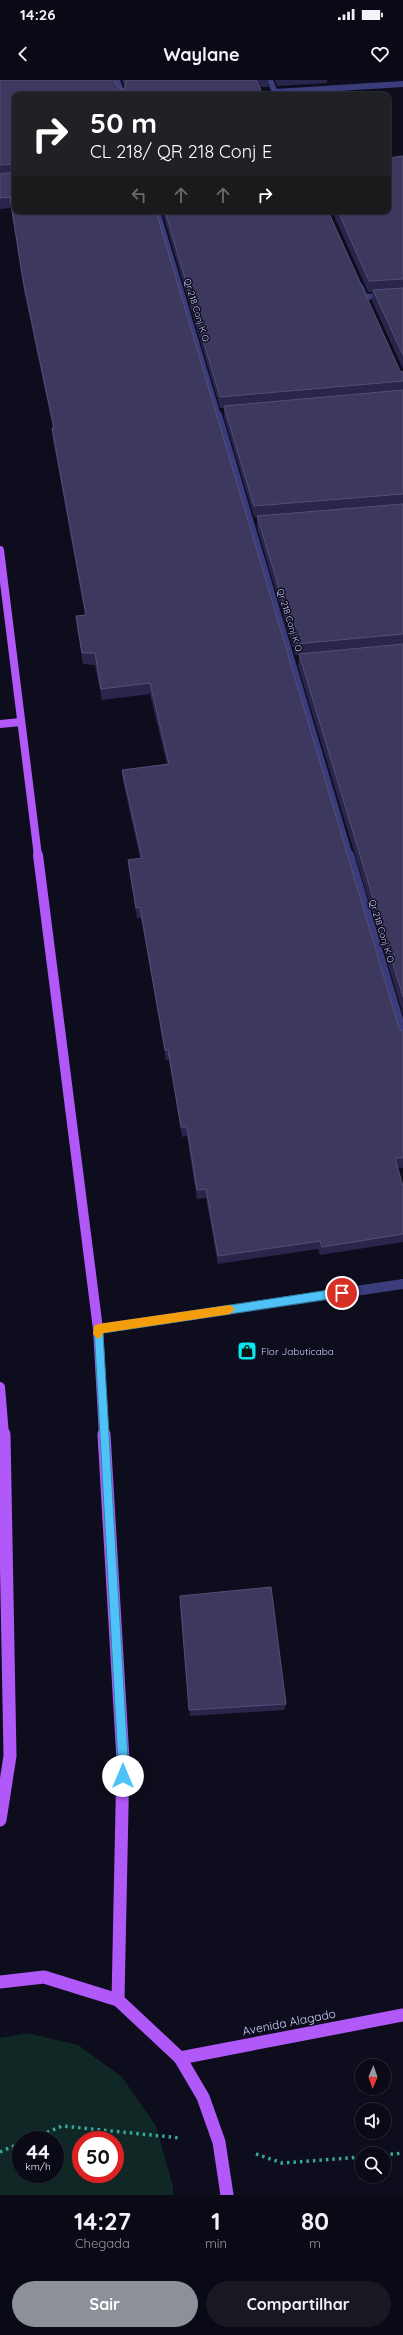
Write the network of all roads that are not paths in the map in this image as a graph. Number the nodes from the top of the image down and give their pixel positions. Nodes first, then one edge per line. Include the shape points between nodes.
1 (118, 80) edge
2 (270, 80) edge
3 (403, 84) edge
4 (121, 92) edge
5 (275, 92) edge
6 (301, 92) edge
7 (158, 214) edge
8 (356, 276) edge
9 (403, 294) edge
10 (365, 297) junction
11 (368, 304) edge
12 (0, 550) edge
13 (21, 722) junction
14 (0, 724) edge
15 (403, 1036) edge
16 (403, 1284) edge
17 (98, 1329) junction
18 (0, 1387) edge
19 (2, 1452) edge
20 (0, 1820) edge
21 (0, 1982) edge
22 (118, 2000) junction
23 (403, 2015) edge
24 (180, 2058) junction
25 (227, 2195) edge

1 - 4 street
2 - 5 street
3 - 6 street
7 - 15 street, Qr 218 Conj K O via 221,412 295,660
8 - 10 street
9 - 10 street
10 - 11 street
12 - 13 main road
13 - 14 main road
13 - 17 main road
16 - 17 street
17 - 22 main road via 123,1760
18 - 19 main road
19 - 20 main road via 10,1756
21 - 22 main road via 44,1977
22 - 24 main road
23 - 24 main road, Avenida Alagado
24 - 25 main road via 203,2097 219,2142

